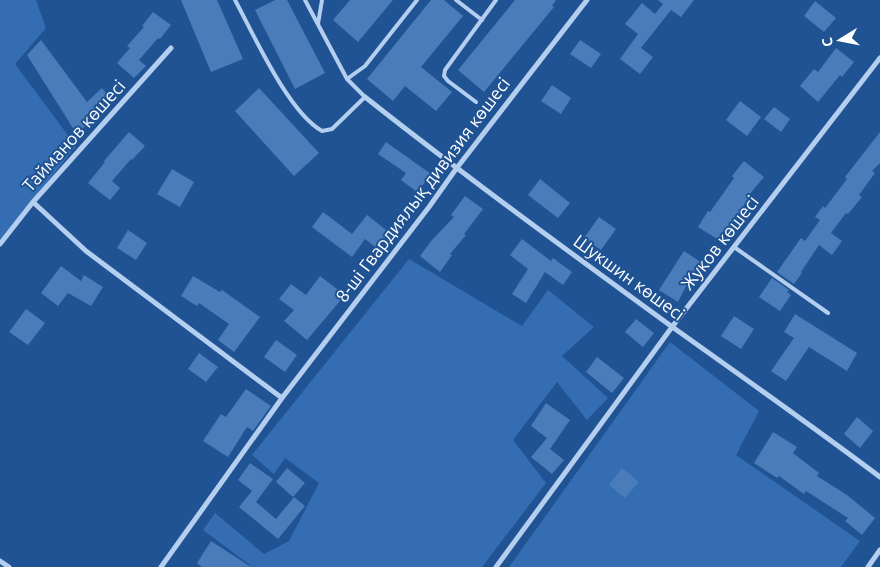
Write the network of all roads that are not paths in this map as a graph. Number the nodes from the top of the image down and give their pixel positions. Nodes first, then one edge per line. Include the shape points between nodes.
1 (235, 0) edge
2 (305, 0) edge
3 (322, 0) edge
4 (417, 0) edge
5 (456, 0) edge
6 (496, 0) edge
7 (587, 0) edge
8 (482, 20) junction
9 (318, 24) junction
10 (171, 48) dead end
11 (880, 58) edge
12 (347, 79) junction
13 (365, 98) junction
14 (476, 102) dead end
15 (456, 169) junction
16 (33, 202) junction
17 (0, 244) edge
18 (734, 248) junction
19 (828, 313) dead end
20 (672, 327) junction
21 (282, 398) junction
22 (880, 477) edge
23 (880, 550) edge
24 (0, 561) edge
25 (9, 567) edge
26 (161, 567) edge
27 (496, 567) edge
28 (868, 567) edge

1 - 13 lane via 283,90 314,126 322,131 332,129
2 - 9 lane
3 - 9 lane
4 - 12 lane via 365,66
5 - 8 lane
6 - 8 lane
7 - 15 street, 8-ші Гвардиялық дивизия көшесі
8 - 14 lane via 445,70 444,76
9 - 12 lane
10 - 16 street, Тайманов көшесі
11 - 18 street, Жуков көшесі
12 - 13 lane
13 - 15 street, Шукшин көшесі
15 - 20 street, Шукшин көшесі
15 - 21 street, 8-ші Гвардиялық дивизия көшесі
16 - 17 street, Тайманов көшесі
16 - 21 street via 86,251
18 - 19 lane
18 - 20 street, Жуков көшесі
20 - 22 street, Шукшин көшесі
20 - 27 street, Жуков көшесі
21 - 26 street, 8-ші Гвардиялық дивизия көшесі
23 - 28 street
24 - 25 street

